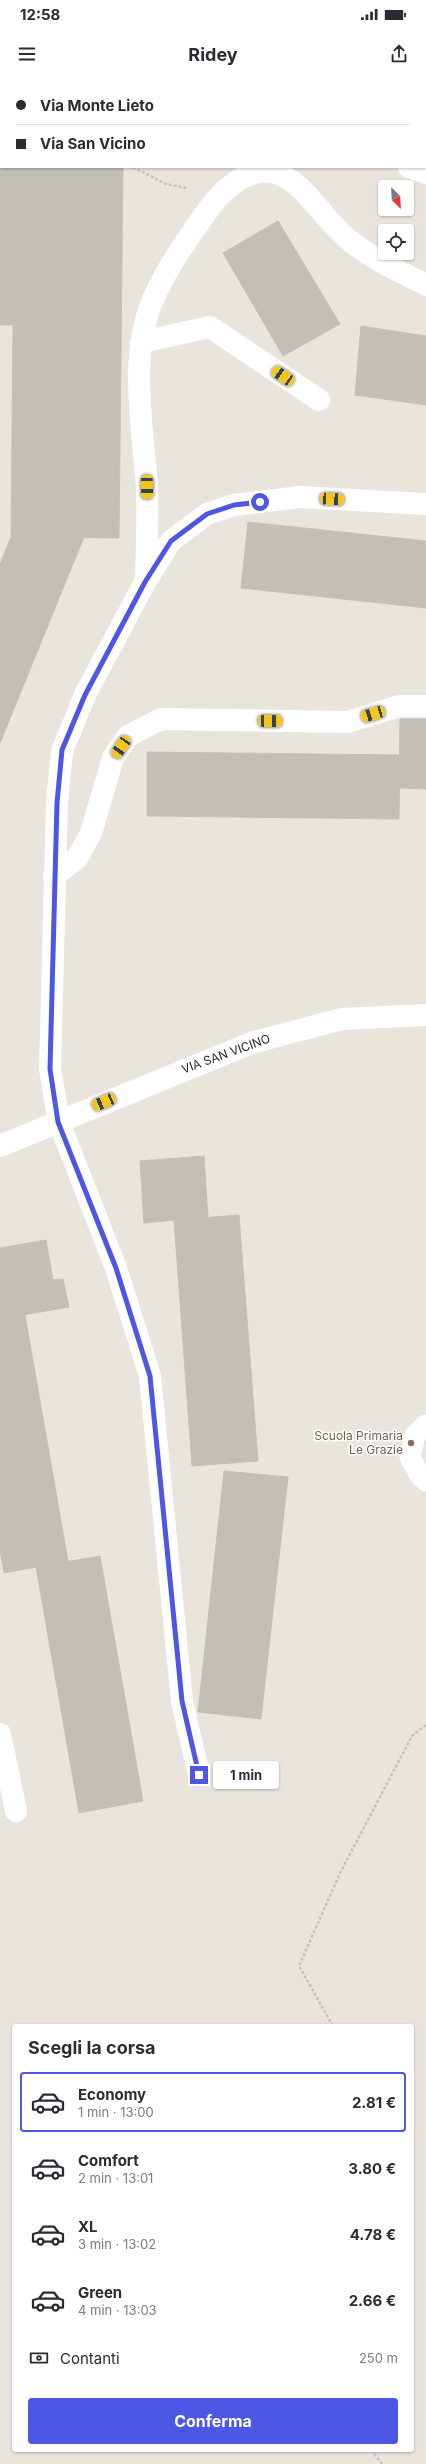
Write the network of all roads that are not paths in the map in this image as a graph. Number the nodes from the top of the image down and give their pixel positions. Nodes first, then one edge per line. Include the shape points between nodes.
1 (412, 168) edge
2 (426, 172) edge
3 (426, 285) edge
4 (141, 342) junction
5 (319, 400) dead end
6 (426, 504) edge
7 (145, 582) junction
8 (426, 706) edge
9 (54, 876) junction
10 (426, 1015) edge
11 (58, 1122) junction
12 (0, 1146) edge
13 (426, 1425) edge
14 (426, 1481) edge
15 (0, 1734) edge
16 (199, 1775) dead end
17 (16, 1811) dead end

1 - 2 street
3 - 4 street via 377,260 347,239 299,188 277,173 258,172 237,181 218,195 176,254 153,298
4 - 5 street via 210,327
4 - 7 street via 140,420 147,487 148,542
6 - 7 street via 300,497 234,505 207,514 171,541
7 - 9 street via 85,695 62,750
8 - 9 street via 399,706 348,722 161,720 128,736 113,758 91,833 77,858
9 - 11 street via 50,1069
10 - 11 street, VIA SAN VICINO via 342,1019 254,1042
11 - 12 street, VIA SAN VICINO
11 - 16 street via 116,1268 150,1376 182,1701
13 - 14 lane via 415,1435 410,1458
15 - 17 street

